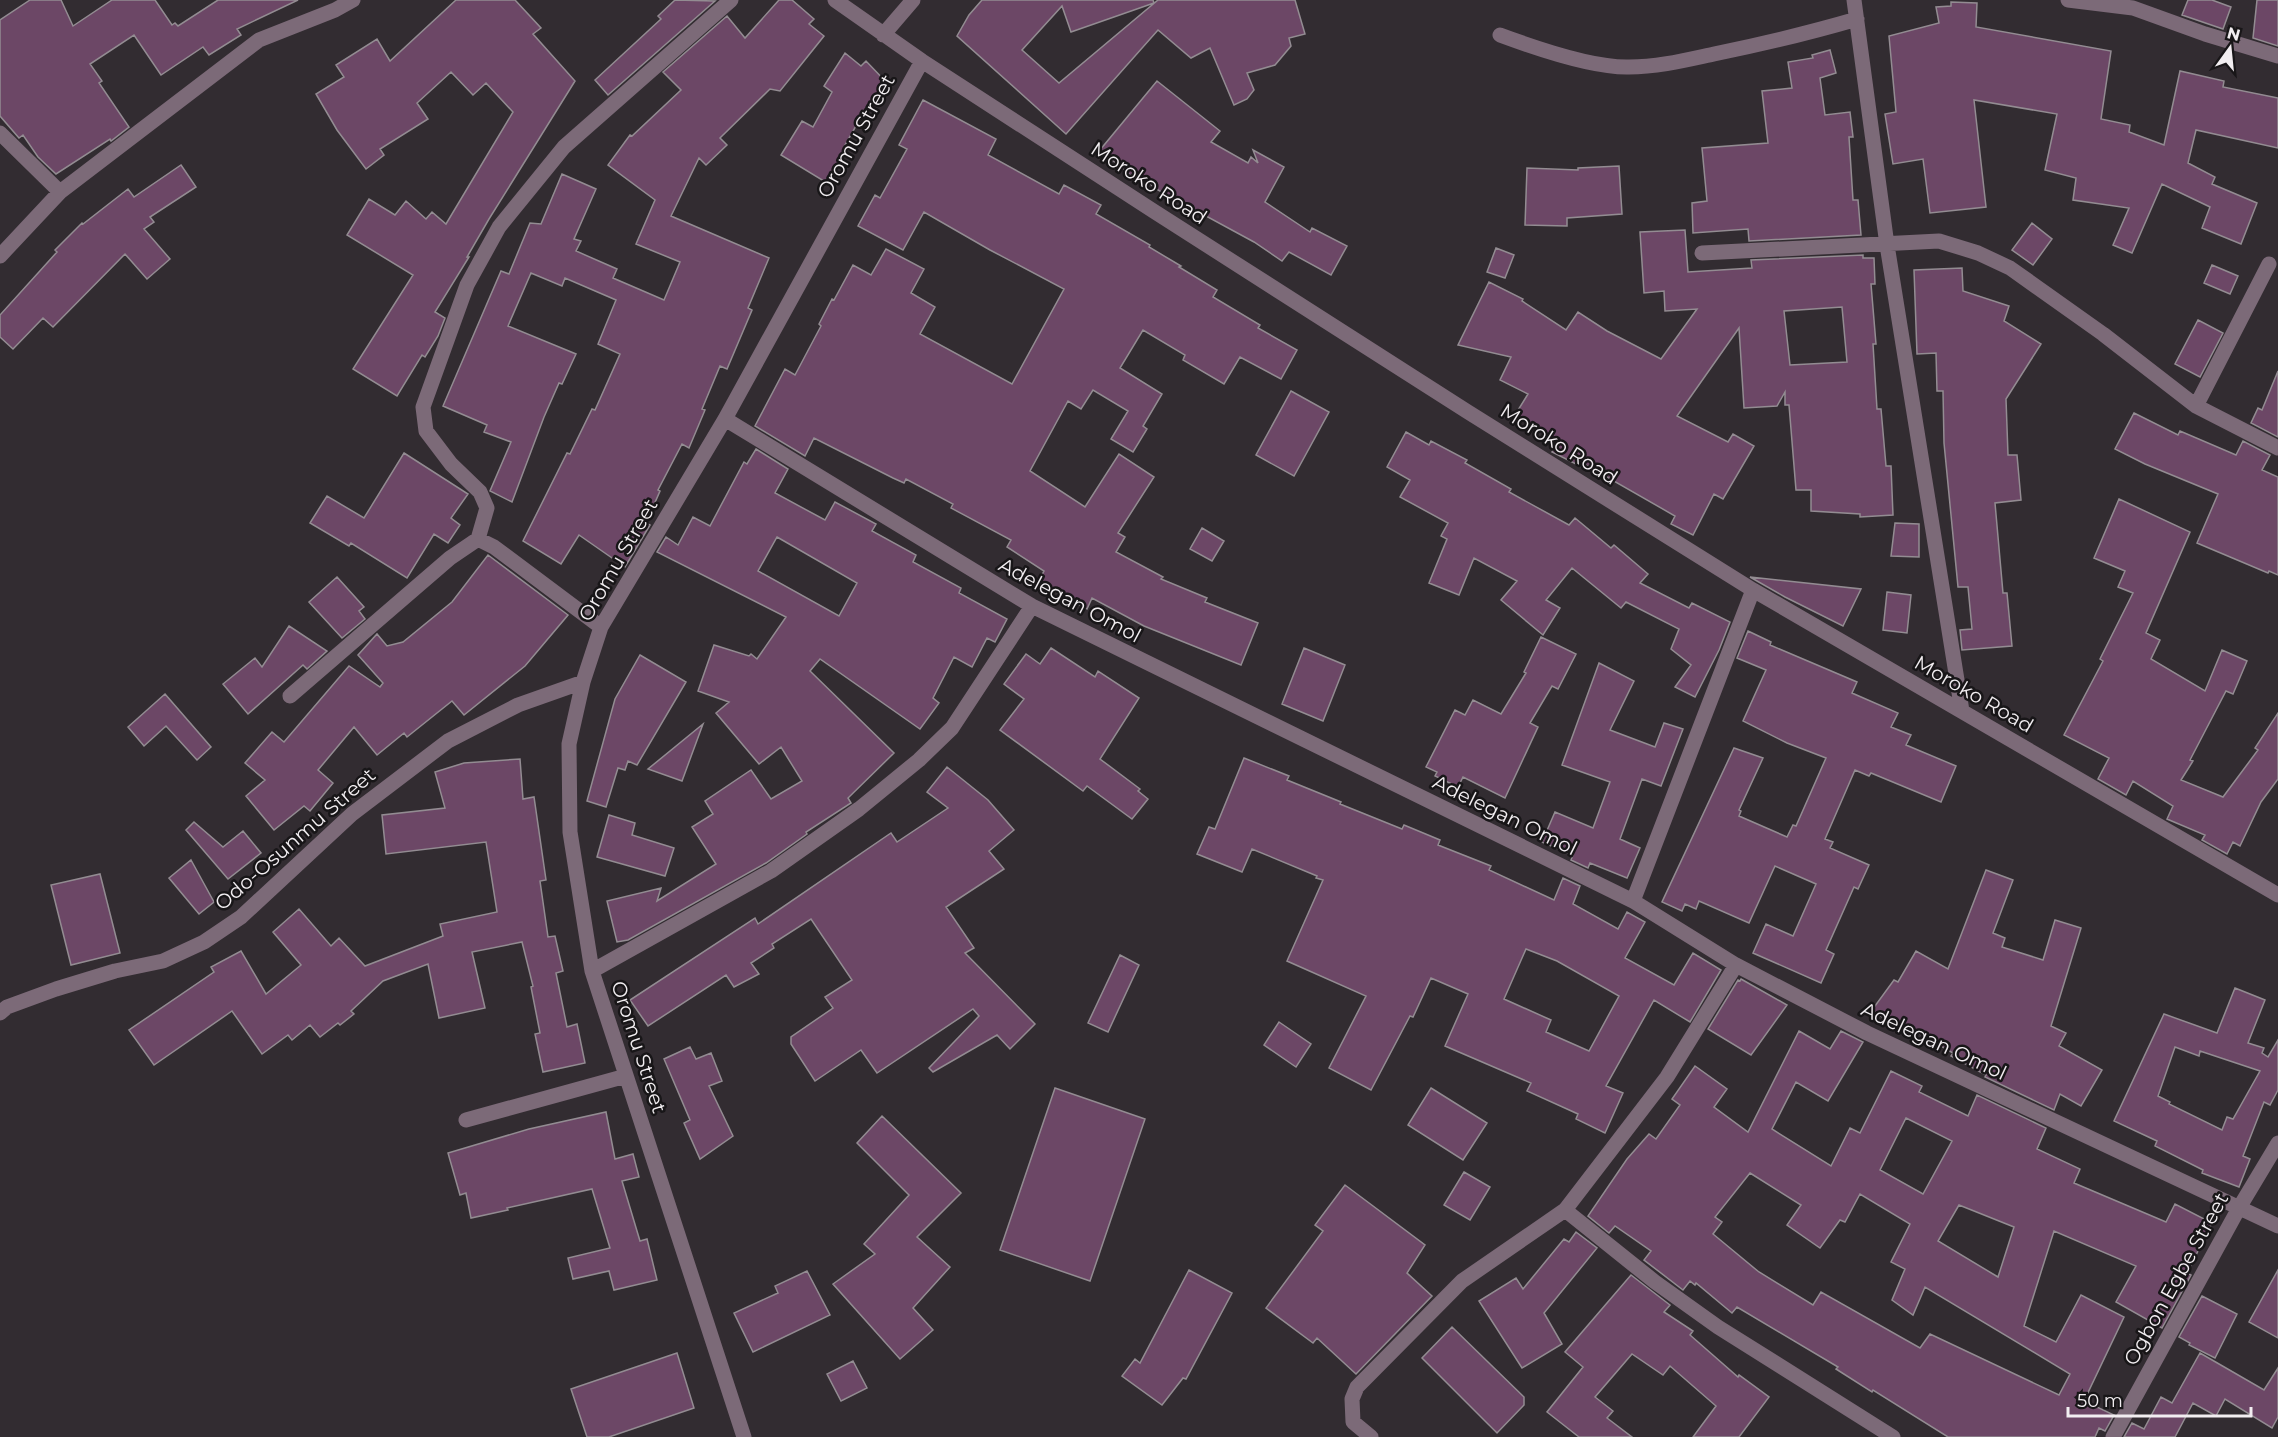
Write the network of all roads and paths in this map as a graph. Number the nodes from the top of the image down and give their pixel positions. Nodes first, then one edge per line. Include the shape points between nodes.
1 (354, 0) edge
2 (731, 0) edge
3 (835, 0) edge
4 (913, 0) edge
5 (1854, 0) edge
6 (2068, 0) edge
7 (2133, 4) edge
8 (1857, 19) junction
9 (883, 35) junction
10 (1500, 35) dead end
11 (2278, 56) edge
12 (922, 61) junction
13 (0, 133) edge
14 (60, 192) junction
15 (1887, 245) junction
16 (1702, 253) dead end
17 (0, 256) edge
18 (2268, 264) dead end
19 (2196, 406) junction
20 (725, 419) junction
21 (2278, 448) edge
22 (478, 539) junction
23 (1753, 590) junction
24 (1032, 606) junction
25 (601, 627) junction
26 (583, 682) junction
27 (290, 696) dead end
28 (1962, 711) junction
29 (2278, 895) edge
30 (1633, 901) junction
31 (1736, 965) junction
32 (592, 971) junction
33 (4, 1010) edge
34 (626, 1076) junction
35 (466, 1120) dead end
36 (2278, 1143) edge
37 (2239, 1208) junction
38 (1565, 1210) junction
39 (2278, 1226) edge
40 (744, 1437) edge
41 (1371, 1437) edge
42 (1893, 1437) edge
43 (2113, 1437) edge

1 - 14 street via 259,40
2 - 22 street via 564,147 499,227 467,285 423,407 426,431 451,464 480,492 487,508
3 - 9 street, Moroko Road
4 - 9 street
5 - 8 street
6 - 7 street
7 - 11 street via 2205,34
8 - 10 street via 1793,38 1627,68 1530,47
8 - 15 street
9 - 12 street, Moroko Road
12 - 20 street, Oromu Street
12 - 23 street, Moroko Road
13 - 14 street
14 - 17 street
15 - 16 street
15 - 19 street via 1939,241 2010,268
15 - 28 street
18 - 19 street
19 - 21 street
20 - 24 street, Adelegan Omol
20 - 25 street, Oromu Street
22 - 25 street
22 - 27 street via 450,558
23 - 28 street, Moroko Road
23 - 30 street
24 - 30 street, Adelegan Omol
24 - 32 street via 952,728 919,760 859,809 771,871
25 - 26 street, Oromu Street
26 - 32 street, Oromu Street via 569,744 570,832
26 - 33 street, Odo-Osunmu Street via 518,705 447,741 352,814 241,917 204,942 163,961 56,989
28 - 29 street, Moroko Road
30 - 31 street, Adelegan Omol
31 - 37 street, Adelegan Omol via 1867,1033
31 - 38 street via 1667,1077
32 - 34 street, Oromu Street
34 - 35 street
34 - 40 street, Oromu Street
36 - 37 street, Ogbon Egbe Street
37 - 39 street, Adelegan Omol
37 - 43 street, Ogbon Egbe Street
38 - 41 street via 1462,1281 1357,1387 1352,1399 1353,1422
38 - 42 street via 1718,1327

